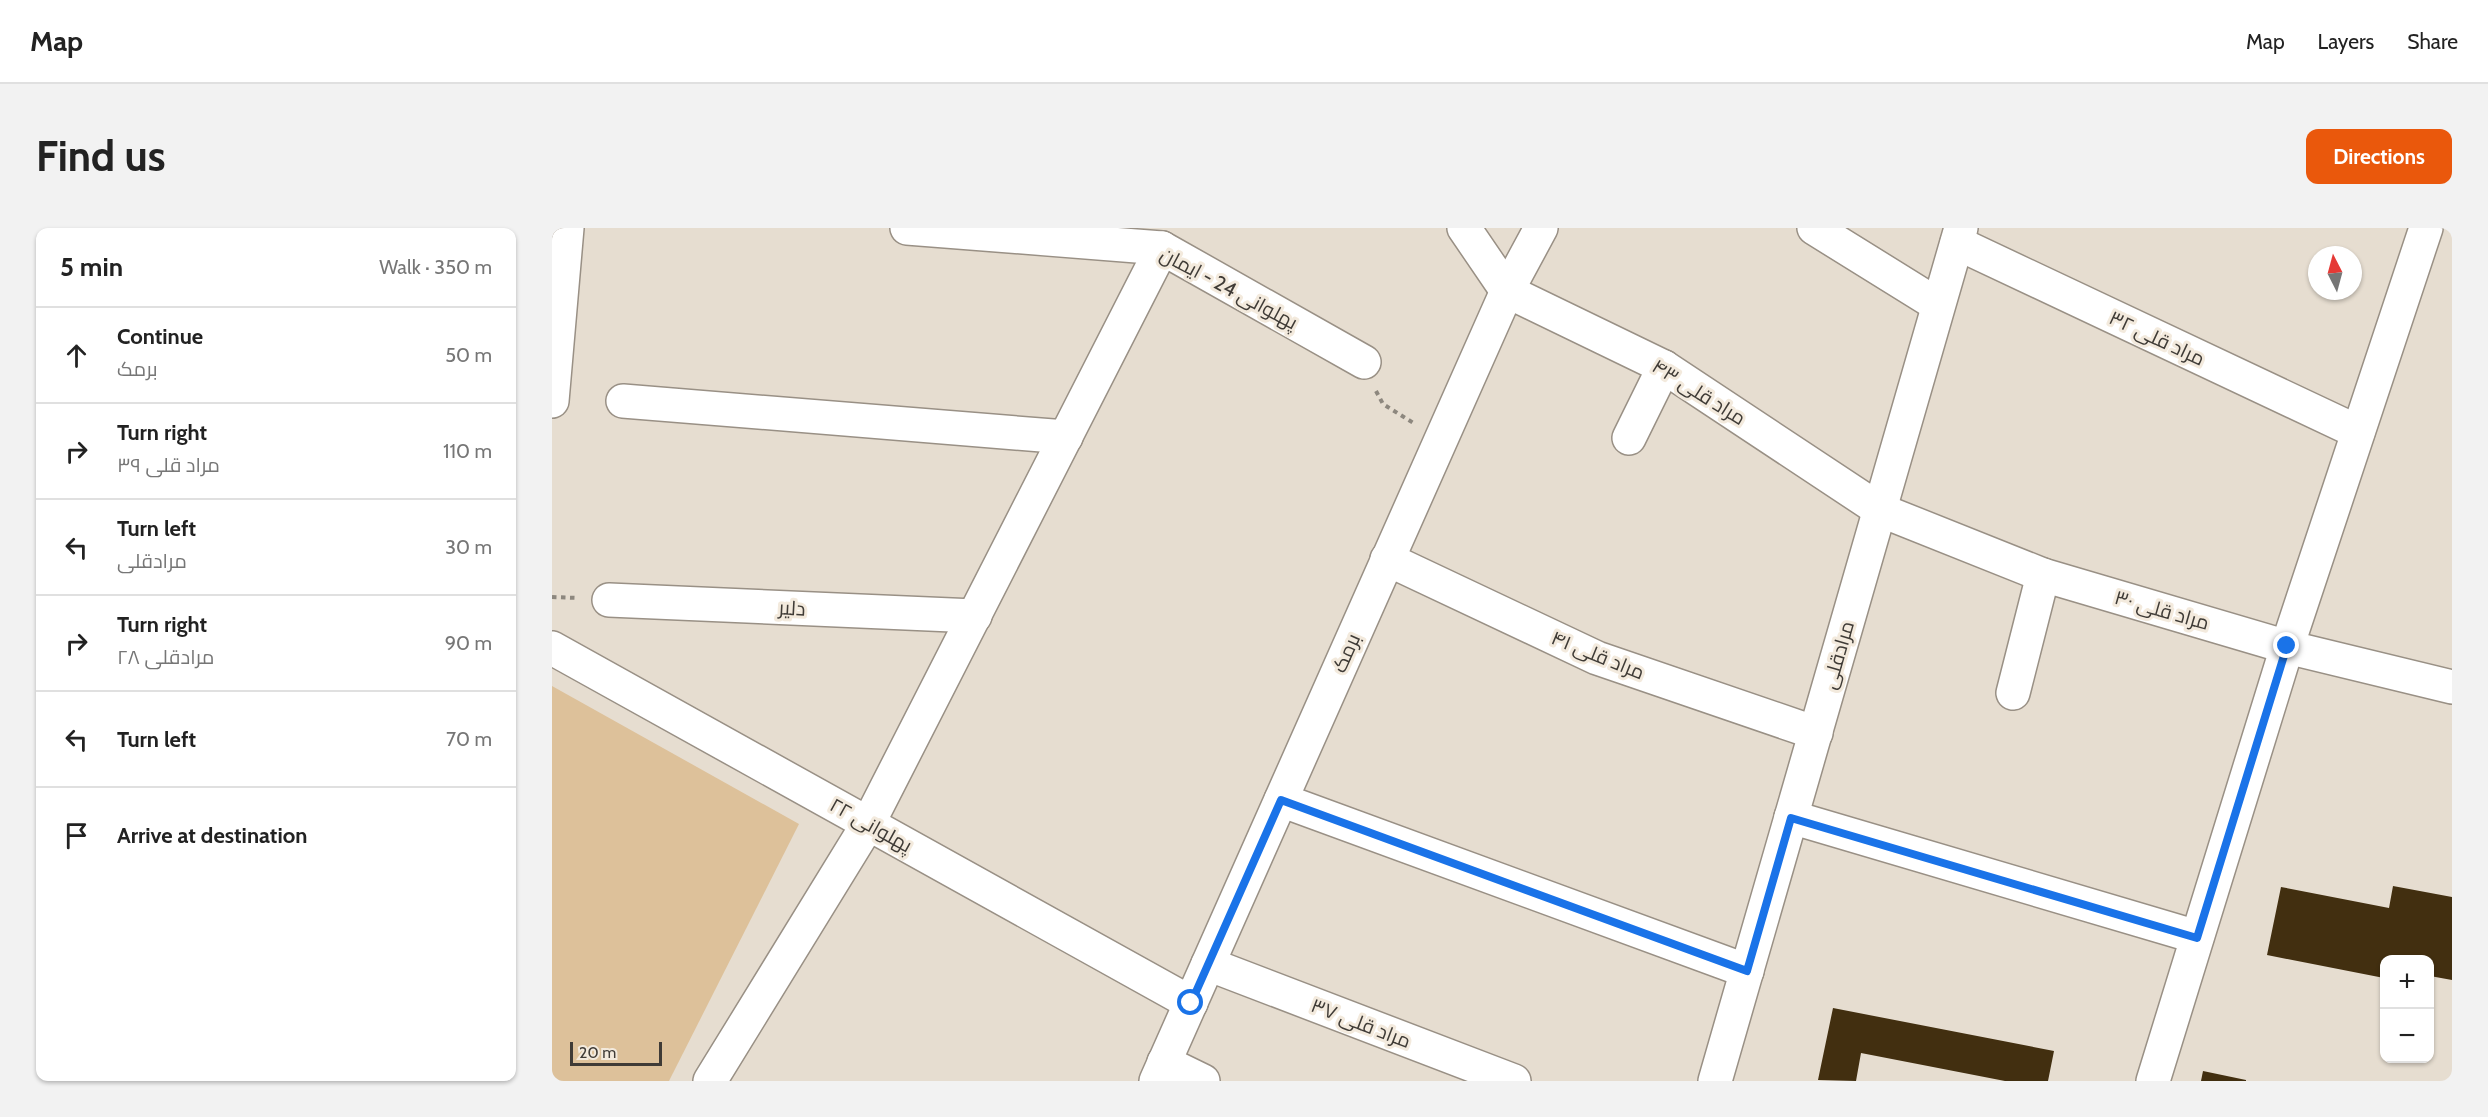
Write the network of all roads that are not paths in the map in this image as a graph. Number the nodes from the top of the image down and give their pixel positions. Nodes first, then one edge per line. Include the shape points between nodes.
1 (567, 228) edge
2 (907, 228) edge
3 (1464, 228) edge
4 (1541, 228) edge
5 (1814, 228) edge
6 (2426, 228) edge
7 (1959, 236) edge
8 (1162, 248) junction
9 (1507, 291) junction
10 (1938, 305) junction
11 (1364, 362) road end
12 (1664, 367) junction
13 (552, 401) edge
14 (623, 401) dead end
15 (2358, 432) junction
16 (1066, 437) junction
17 (1629, 438) dead end
18 (1880, 510) junction
19 (1388, 560) junction
20 (2043, 575) junction
21 (609, 600) dead end
22 (975, 616) junction
23 (2287, 646) junction
24 (552, 648) edge
25 (2452, 687) edge
26 (2013, 693) dead end
27 (1816, 733) junction
28 (1281, 800) junction
29 (1791, 818) junction
30 (868, 824) junction
31 (2197, 938) junction
32 (1208, 964) junction
33 (1747, 971) junction
34 (1191, 1003) junction
35 (1160, 1072) edge
36 (710, 1081) edge
37 (1203, 1081) edge
38 (1514, 1081) edge
39 (1715, 1081) edge
40 (2153, 1081) edge

1 - 13 street
2 - 8 street, پهلوانی 24 - ایمان
3 - 9 street
4 - 9 street, برمک
5 - 10 street
6 - 15 street
7 - 10 street, مرادقلی
7 - 15 street, مراد قلی ۳۲
8 - 11 street, پهلوانی 24 - ایمان
8 - 16 street
9 - 12 street, مراد قلی ۴۳
9 - 19 street, برمک
10 - 18 street, مرادقلی
12 - 17 street
12 - 18 street, مراد قلی ۴۳
14 - 16 street
15 - 23 street
16 - 22 street
18 - 20 street, مراد قلی ۳۰
18 - 27 street, مرادقلی
19 - 27 street, مراد قلی ۴۱ via 1597,658
19 - 28 street, برمک
20 - 23 street, مراد قلی ۳۰
20 - 26 street
21 - 22 street, دلیر
22 - 30 street
23 - 25 street, مراد قلی ۳۰
23 - 31 street
24 - 30 street, پهلوانی ۲۲
27 - 29 street, مرادقلی
28 - 32 street, برمک
28 - 33 street
29 - 31 street
29 - 33 street, مرادقلی
30 - 34 street, پهلوانی ۲۲
30 - 36 street
31 - 40 street
32 - 34 street, برمک
32 - 38 street, مراد قلی ۳۷
33 - 39 street, مرادقلی
34 - 35 street, برمک
35 - 37 street

